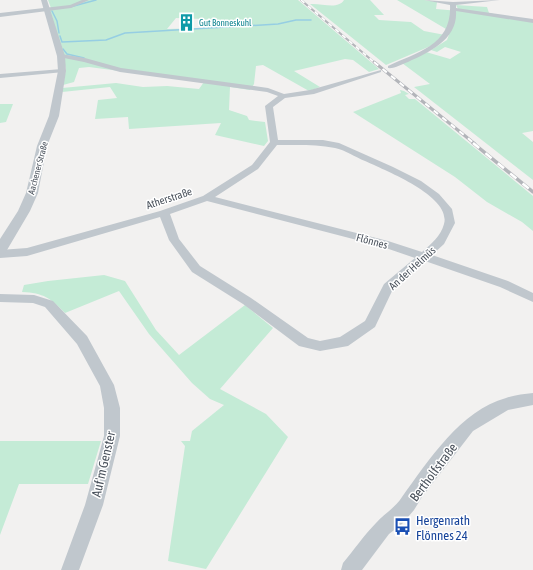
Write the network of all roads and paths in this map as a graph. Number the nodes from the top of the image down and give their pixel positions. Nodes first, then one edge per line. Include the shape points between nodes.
1 (44, 0) edge
2 (86, 0) edge
3 (427, 0) edge
4 (497, 0) edge
5 (454, 7) junction
6 (46, 9) junction
7 (0, 15) edge
8 (533, 21) edge
9 (61, 56) junction
10 (390, 66) dead end
11 (62, 71) junction
12 (379, 71) dead end
13 (0, 76) edge
14 (283, 96) junction
15 (274, 142) junction
16 (206, 198) junction
17 (164, 213) junction
18 (0, 250) edge
19 (0, 254) edge
20 (425, 256) junction
21 (0, 298) edge
22 (533, 298) edge
23 (533, 400) edge
24 (70, 570) edge
25 (350, 570) edge

1 - 6 street, Aachener Straße
2 - 6 street via 71,6
3 - 5 street
4 - 5 street
5 - 8 street
5 - 10 street via 454,19 445,39
6 - 7 street
6 - 9 street, Aachener Straße
9 - 11 street, Aachener Straße
9 - 14 street via 120,70 268,90
11 - 13 street
11 - 18 street, Aachener Straße via 54,116 42,146 32,193
12 - 14 street via 312,92
14 - 15 street via 269,106
15 - 16 street, Atherstraße via 255,167
15 - 20 street, An der Helmüs via 323,143 339,146 418,183 436,196 446,208 450,223 440,242
16 - 17 street, Atherstraße
16 - 20 street, Flönnes via 384,243
17 - 19 street, Atherstraße via 27,252
17 - 20 street, An der Helmüs via 174,240 196,269 247,301 304,342 320,346 343,342 370,324 388,287
20 - 22 street, Flönnes via 504,284
21 - 24 street, Auf'm Genster via 34,299 49,304 82,340 107,385 112,408 112,436 94,505
23 - 25 street, Bertholfstraße via 506,404 468,426 408,504 383,528

